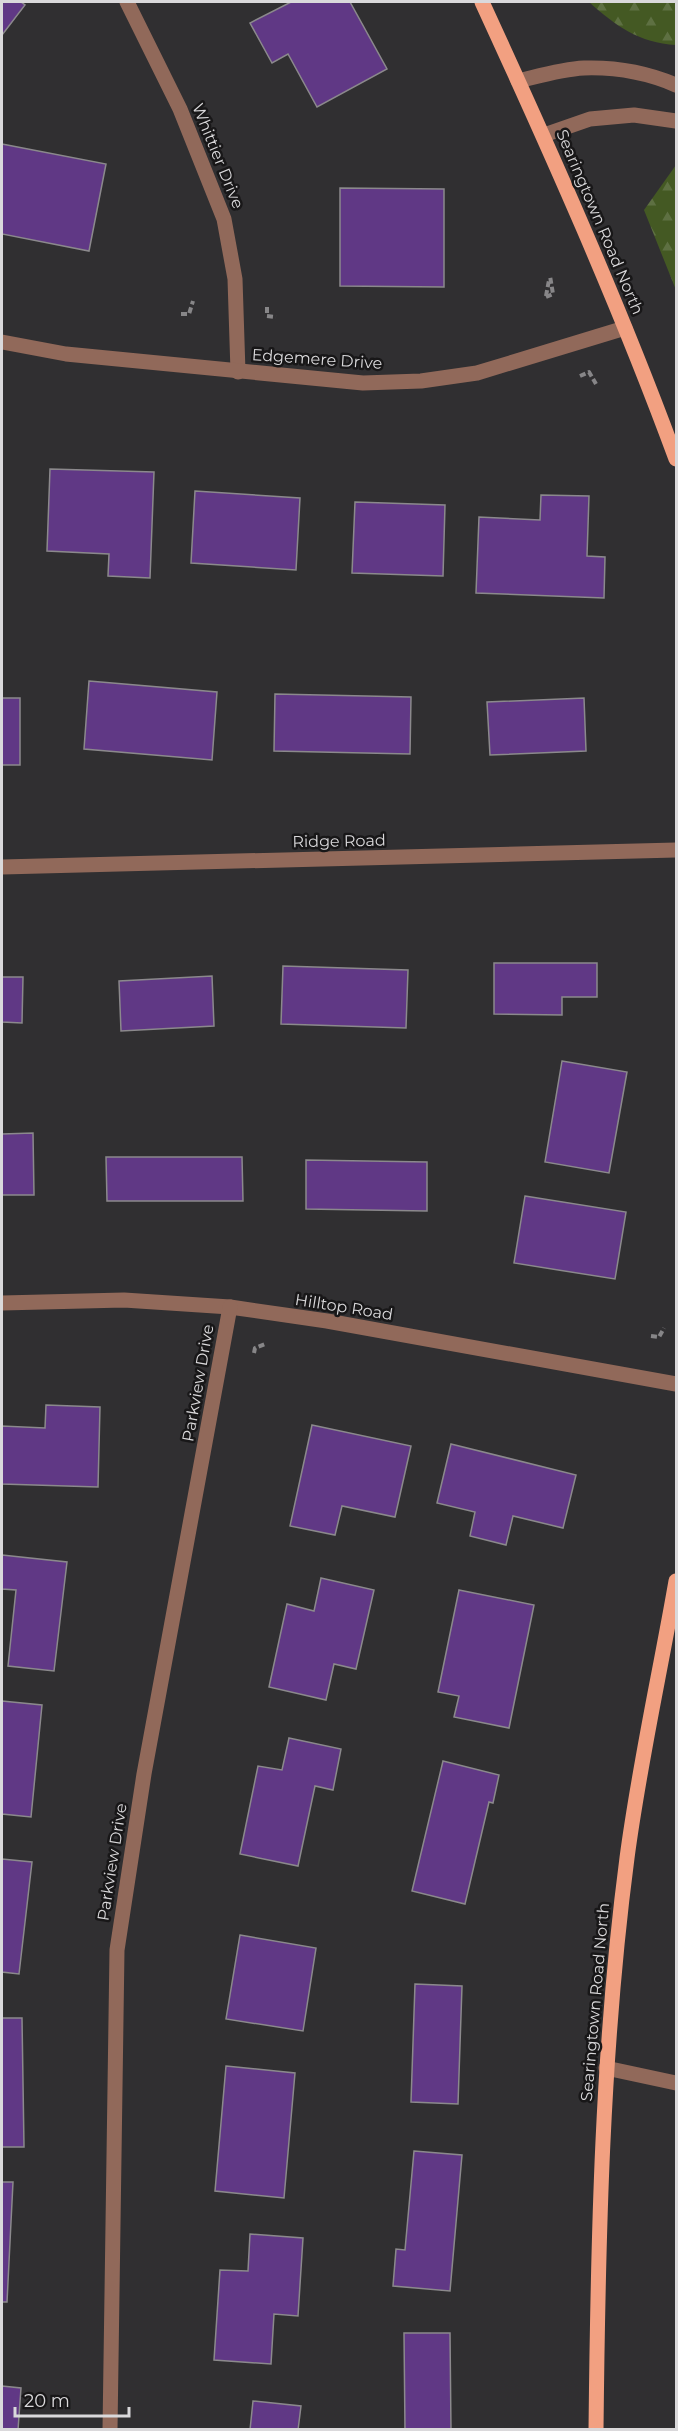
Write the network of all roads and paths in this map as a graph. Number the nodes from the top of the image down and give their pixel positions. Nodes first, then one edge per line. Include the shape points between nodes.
1 (127, 2) edge
2 (482, 2) edge
3 (518, 81) junction
4 (676, 85) edge
5 (676, 121) edge
6 (544, 135) junction
7 (553, 294) joint
8 (194, 301) dead end
9 (181, 314) dead end
10 (625, 328) junction
11 (2, 342) edge
12 (237, 372) junction
13 (580, 376) dead end
14 (596, 384) dead end
15 (676, 459) edge
16 (676, 850) edge
17 (2, 867) edge
18 (2, 1303) edge
19 (230, 1307) junction
20 (664, 1328) dead end
21 (651, 1336) dead end
22 (265, 1344) dead end
23 (254, 1353) dead end
24 (676, 1384) edge
25 (676, 1581) edge
26 (606, 2068) junction
27 (676, 2083) edge
28 (110, 2430) edge
29 (596, 2430) edge

1 - 12 street, Whittier Drive via 180,109 224,219 235,279
2 - 3 main road, Searingtown Road North
3 - 4 street via 582,68 620,69
3 - 6 main road, Searingtown Road North
5 - 6 street via 634,115 590,119
6 - 10 main road, Searingtown Road North
7 - 7 path via 546,297 550,276 551,285
8 - 9 path via 189,314
10 - 12 street, Edgemere Drive via 477,373 421,381 363,383
10 - 15 main road, Searingtown Road North
11 - 12 street, Edgemere Drive via 66,354
13 - 14 path via 589,372
16 - 17 street, Ridge Road
18 - 19 street, Hilltop Road via 124,1300
19 - 24 street, Hilltop Road
19 - 28 street, Parkview Drive via 144,1774 117,1950
20 - 21 path via 659,1337
22 - 23 path via 255,1348
25 - 26 main road, Searingtown Road North via 627,1857
26 - 27 street
26 - 29 main road, Searingtown Road North via 598,2235

